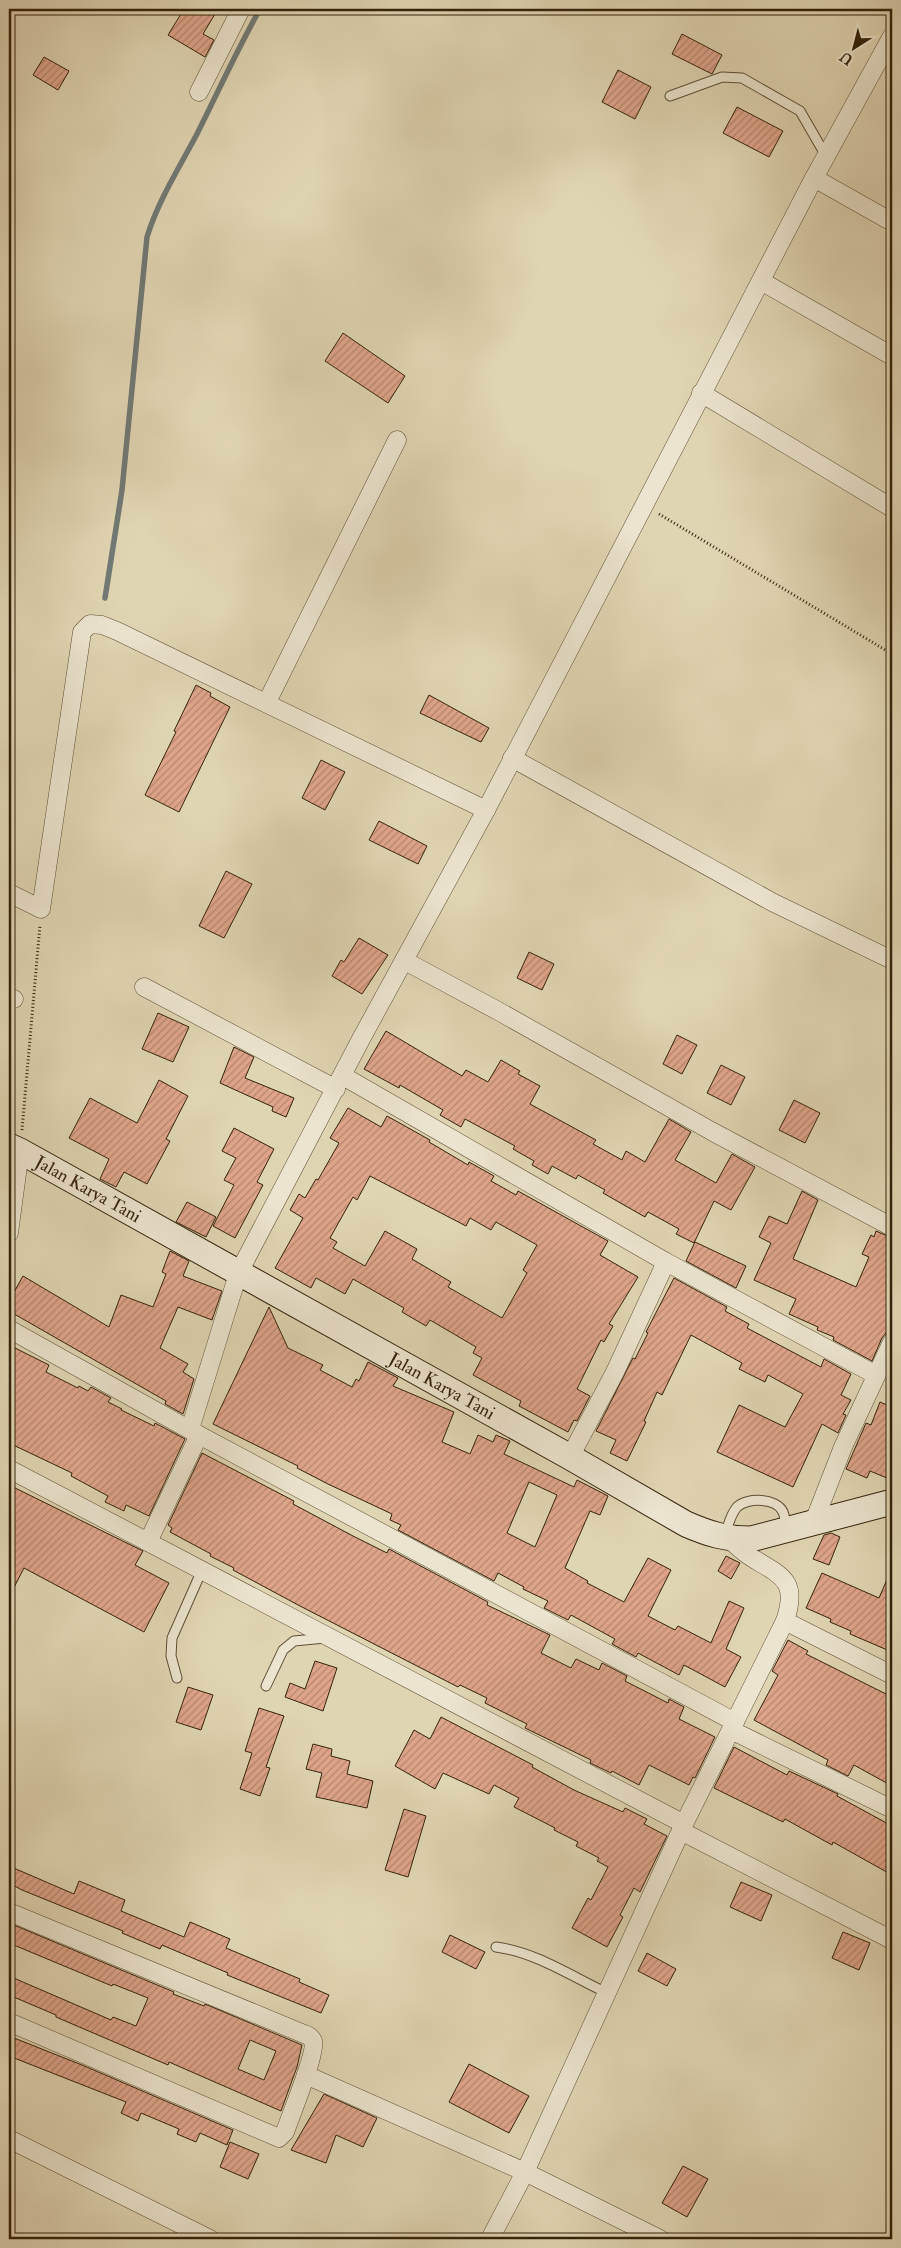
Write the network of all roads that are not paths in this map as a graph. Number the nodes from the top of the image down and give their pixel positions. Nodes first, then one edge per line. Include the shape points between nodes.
1 (242, 9) edge
2 (892, 36) edge
3 (199, 92) dead end
4 (670, 96) dead end
5 (826, 156) junction
6 (814, 178) junction
7 (892, 222) edge
8 (761, 281) junction
9 (892, 356) edge
10 (701, 394) junction
11 (397, 440) dead end
12 (892, 508) edge
13 (267, 702) junction
14 (512, 758) junction
15 (486, 810) junction
16 (9, 893) edge
17 (892, 960) edge
18 (405, 961) junction
19 (144, 987) dead end
20 (339, 1082) junction
21 (14, 1148) edge
22 (892, 1226) edge
23 (9, 1233) edge
24 (666, 1262) junction
25 (238, 1274) junction
26 (9, 1328) edge
27 (892, 1342) edge
28 (876, 1375) junction
29 (194, 1432) junction
30 (570, 1457) junction
31 (9, 1469) edge
32 (892, 1502) edge
33 (813, 1524) junction
34 (787, 1530) junction
35 (727, 1539) junction
36 (148, 1542) junction
37 (202, 1570) junction
38 (785, 1621) junction
39 (330, 1637) junction
40 (892, 1675) edge
41 (177, 1678) dead end
42 (266, 1686) dead end
43 (733, 1726) junction
44 (892, 1809) edge
45 (682, 1827) junction
46 (9, 1912) edge
47 (892, 1940) edge
48 (496, 1947) dead end
49 (607, 1993) junction
50 (9, 2022) edge
51 (306, 2076) junction
52 (9, 2139) edge
53 (525, 2172) junction
54 (210, 2239) edge
55 (490, 2239) edge
56 (660, 2239) edge

1 - 3 street
2 - 5 street
4 - 5 lane via 722,77 742,78 800,111
5 - 6 street
6 - 7 street
6 - 8 street
8 - 9 street
8 - 10 street
10 - 12 street
10 - 14 street via 646,506
11 - 13 street
13 - 15 street
13 - 16 street via 117,631 95,623 86,626 41,910
14 - 15 street
14 - 17 street via 772,902
15 - 18 street
18 - 20 street
18 - 22 street via 713,1132
19 - 20 street
20 - 24 street
20 - 25 street
21 - 23 street
21 - 25 street, Jalan Karya Tani
24 - 28 street
24 - 30 street via 615,1372
25 - 29 street
25 - 30 street, Jalan Karya Tani
26 - 29 street
27 - 28 street
28 - 33 street
29 - 36 street
29 - 43 street
30 - 35 street, Jalan Karya Tani via 686,1524
31 - 36 street
32 - 33 street, Jalan Karya Tani
33 - 34 street, Jalan Karya Tani
34 - 35 street, Jalan Karya Tani via 751,1539
34 - 35 lane via 784,1512 777,1504 746,1502 738,1505 732,1514
35 - 38 street via 785,1579 790,1608
36 - 37 street
37 - 39 street
37 - 41 lane via 172,1638 171,1656
38 - 40 street
38 - 43 street
39 - 42 lane via 294,1641 280,1655
39 - 45 street
43 - 44 street
43 - 45 street
45 - 47 street
45 - 49 street
46 - 51 street via 308,2035 314,2046
48 - 49 lane via 529,1955
49 - 53 street
50 - 51 street via 279,2138 285,2132
51 - 53 street
52 - 54 street
53 - 55 street
53 - 56 street

